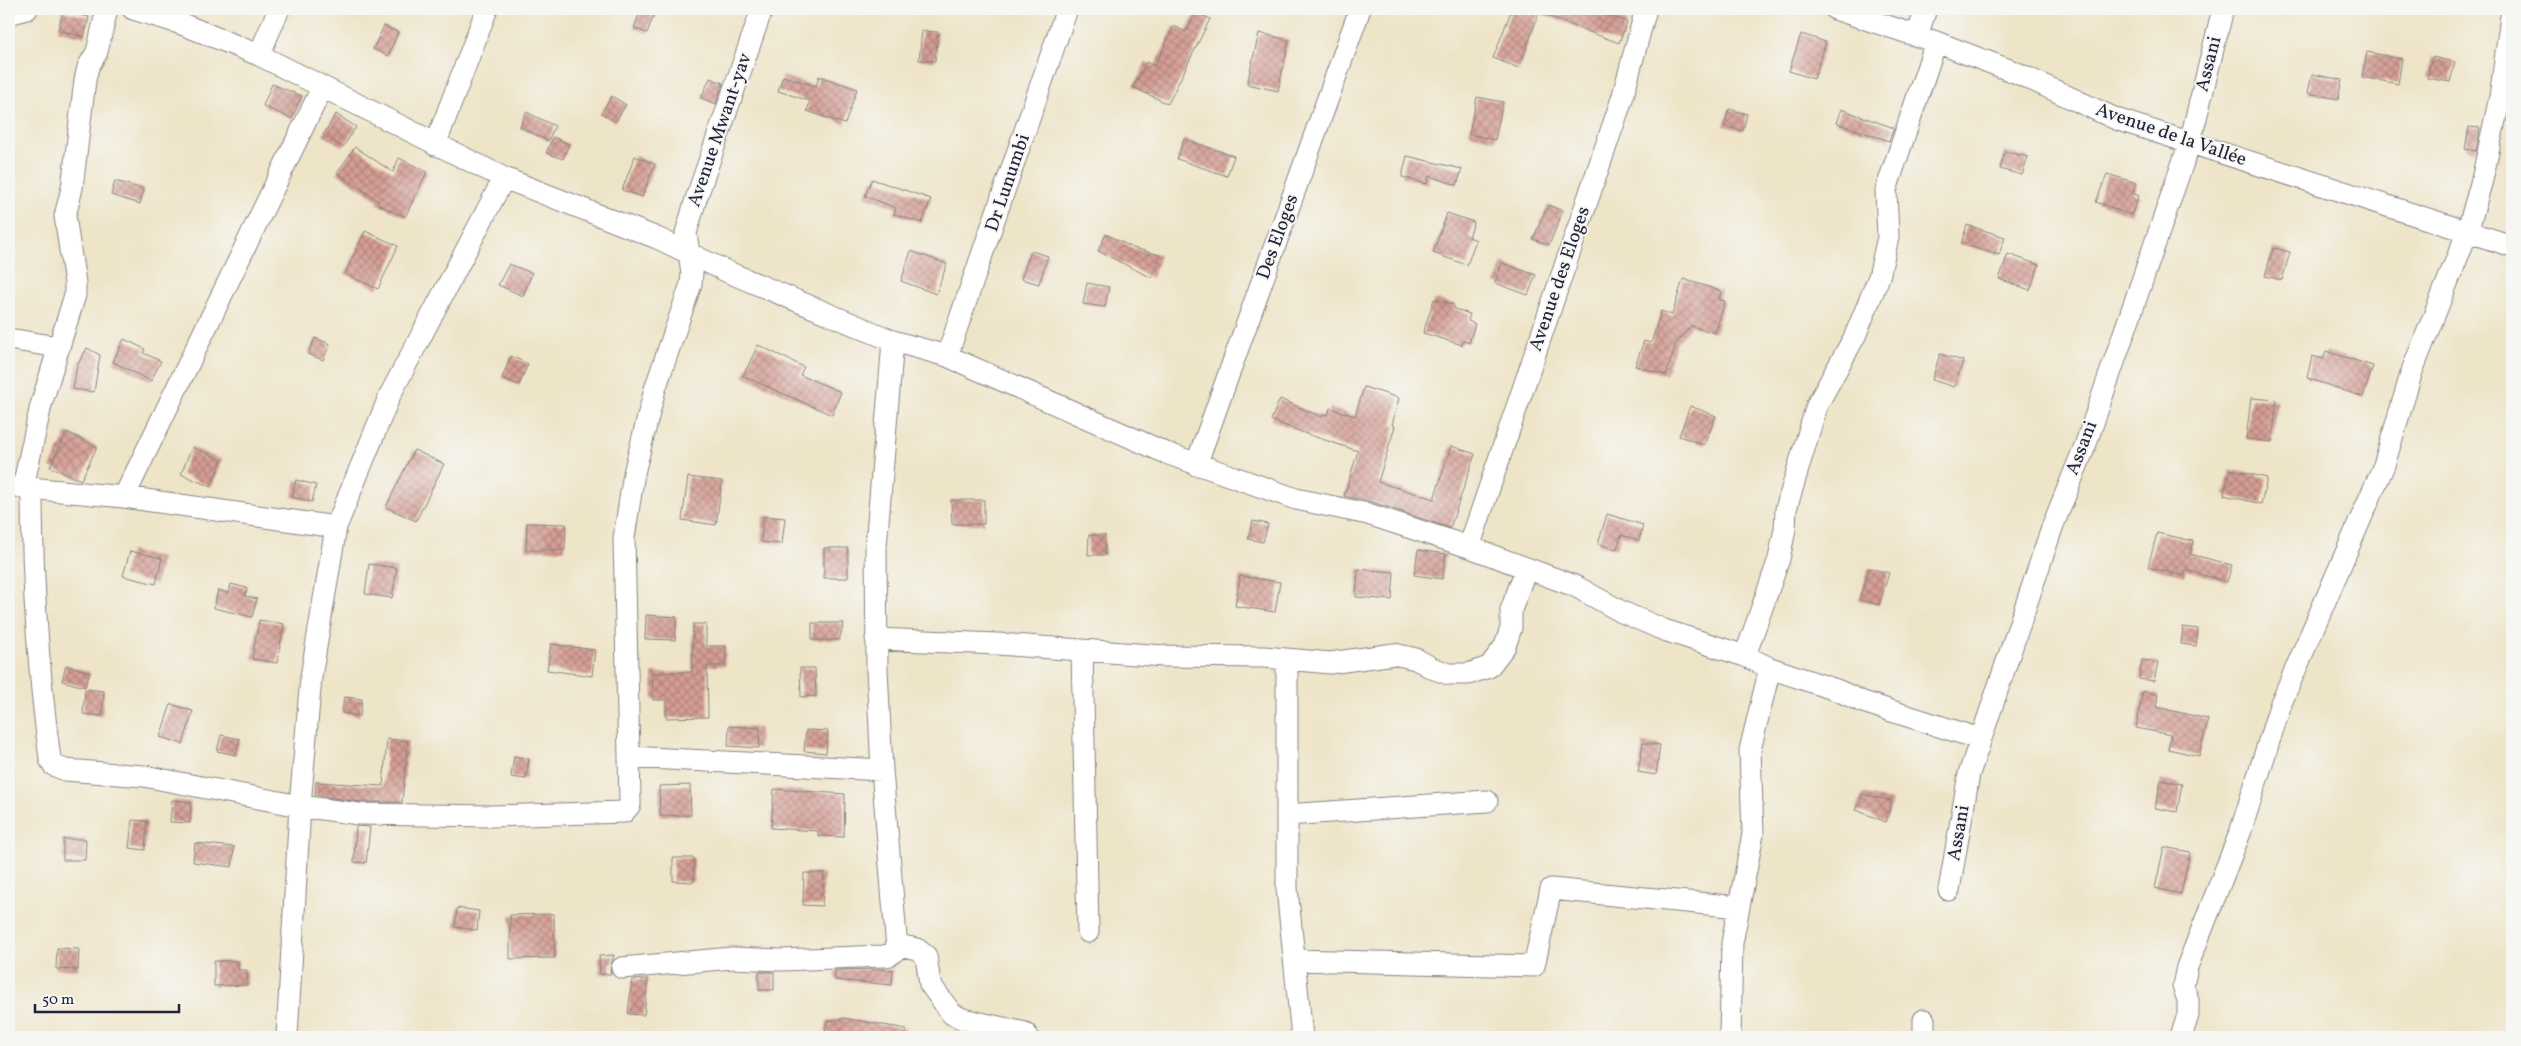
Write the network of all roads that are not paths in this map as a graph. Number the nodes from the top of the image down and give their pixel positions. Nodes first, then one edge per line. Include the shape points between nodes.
1 (27, 9) edge
2 (107, 9) edge
3 (133, 9) edge
4 (278, 9) edge
5 (487, 9) edge
6 (762, 9) edge
7 (1067, 9) edge
8 (1360, 9) edge
9 (1646, 9) edge
10 (1835, 9) edge
11 (1926, 9) edge
12 (2223, 9) edge
13 (2512, 9) edge
14 (9, 14) edge
15 (1926, 39) junction
16 (259, 56) junction
17 (322, 88) junction
18 (2190, 142) junction
19 (434, 145) junction
20 (504, 178) junction
21 (2467, 233) junction
22 (2512, 246) edge
23 (689, 252) junction
24 (9, 339) edge
25 (893, 341) junction
26 (58, 347) junction
27 (947, 356) junction
28 (1196, 465) junction
29 (21, 487) edge
30 (124, 498) junction
31 (336, 527) junction
32 (1469, 547) junction
33 (1526, 569) junction
34 (876, 639) junction
35 (1082, 650) junction
36 (1745, 656) junction
37 (1287, 660) junction
38 (1770, 668) junction
39 (1980, 739) junction
40 (628, 757) junction
41 (882, 770) junction
42 (1488, 801) dead end
43 (300, 806) junction
44 (1287, 815) junction
45 (1949, 890) dead end
46 (1739, 907) junction
47 (1088, 932) dead end
48 (898, 945) junction
49 (1294, 960) junction
50 (622, 968) dead end
51 (286, 1037) edge
52 (1028, 1037) edge
53 (1302, 1037) edge
54 (1730, 1037) edge
55 (2181, 1037) edge

1 - 14 street
2 - 26 street via 98,52 88,67 85,80 72,188 65,216 75,295
3 - 16 street via 182,24
4 - 16 street
5 - 19 street
6 - 23 street, Avenue Mwant-yav via 696,199 686,233
7 - 27 street, Dr Lunumbi
8 - 28 street, Des Eloges
9 - 32 street, Avenue des Eloges via 1622,99
10 - 15 street, Avenue de la Vallée
11 - 15 street
12 - 18 street, Assani
13 - 21 street via 2500,97
15 - 18 street, Avenue de la Vallée via 2017,73 2116,119
15 - 36 street via 1886,190 1888,237 1879,278 1855,336 1817,405 1786,508 1779,558
16 - 17 street
17 - 19 street
17 - 30 street
18 - 21 street, Avenue de la Vallée
18 - 39 street, Assani
19 - 20 street
20 - 23 street
20 - 31 street via 390,395
21 - 22 street, Avenue de la Vallée
21 - 55 street via 2412,371 2384,465 2281,703 2240,833 2187,967 2183,986 2188,1000 2188,1015
23 - 25 street via 728,272
23 - 40 street, Avenue Mwant-yav via 691,284 655,389 634,473 624,538
24 - 26 street
25 - 27 street
25 - 34 street via 876,546
26 - 29 street
27 - 28 street
28 - 32 street via 1296,499 1368,514
29 - 30 street
29 - 43 street, Avenue Mwant-yav via 32,572 44,718 53,765 65,770 144,776
30 - 31 street
31 - 43 street via 311,677
32 - 33 street
33 - 36 street via 1575,586 1664,630
33 - 37 street via 1511,610 1506,646 1489,666 1468,674 1449,674 1416,659 1394,654 1330,663
34 - 35 street
34 - 41 street
35 - 37 street
35 - 47 street
36 - 38 street
37 - 44 street
38 - 39 street via 1926,724
38 - 46 street via 1750,750 1753,834
39 - 45 street, Assani via 1969,774
40 - 41 street
40 - 43 street, Avenue Mwant-yav via 630,805 624,812 492,816 369,814
41 - 48 street
42 - 44 street
43 - 51 street
44 - 49 street via 1287,888
46 - 49 street via 1551,889 1534,966
46 - 54 street via 1732,943
48 - 50 street via 894,953 883,956 782,960 732,958
48 - 52 street via 917,949 926,956 930,984 952,1014 1025,1033
49 - 53 street

